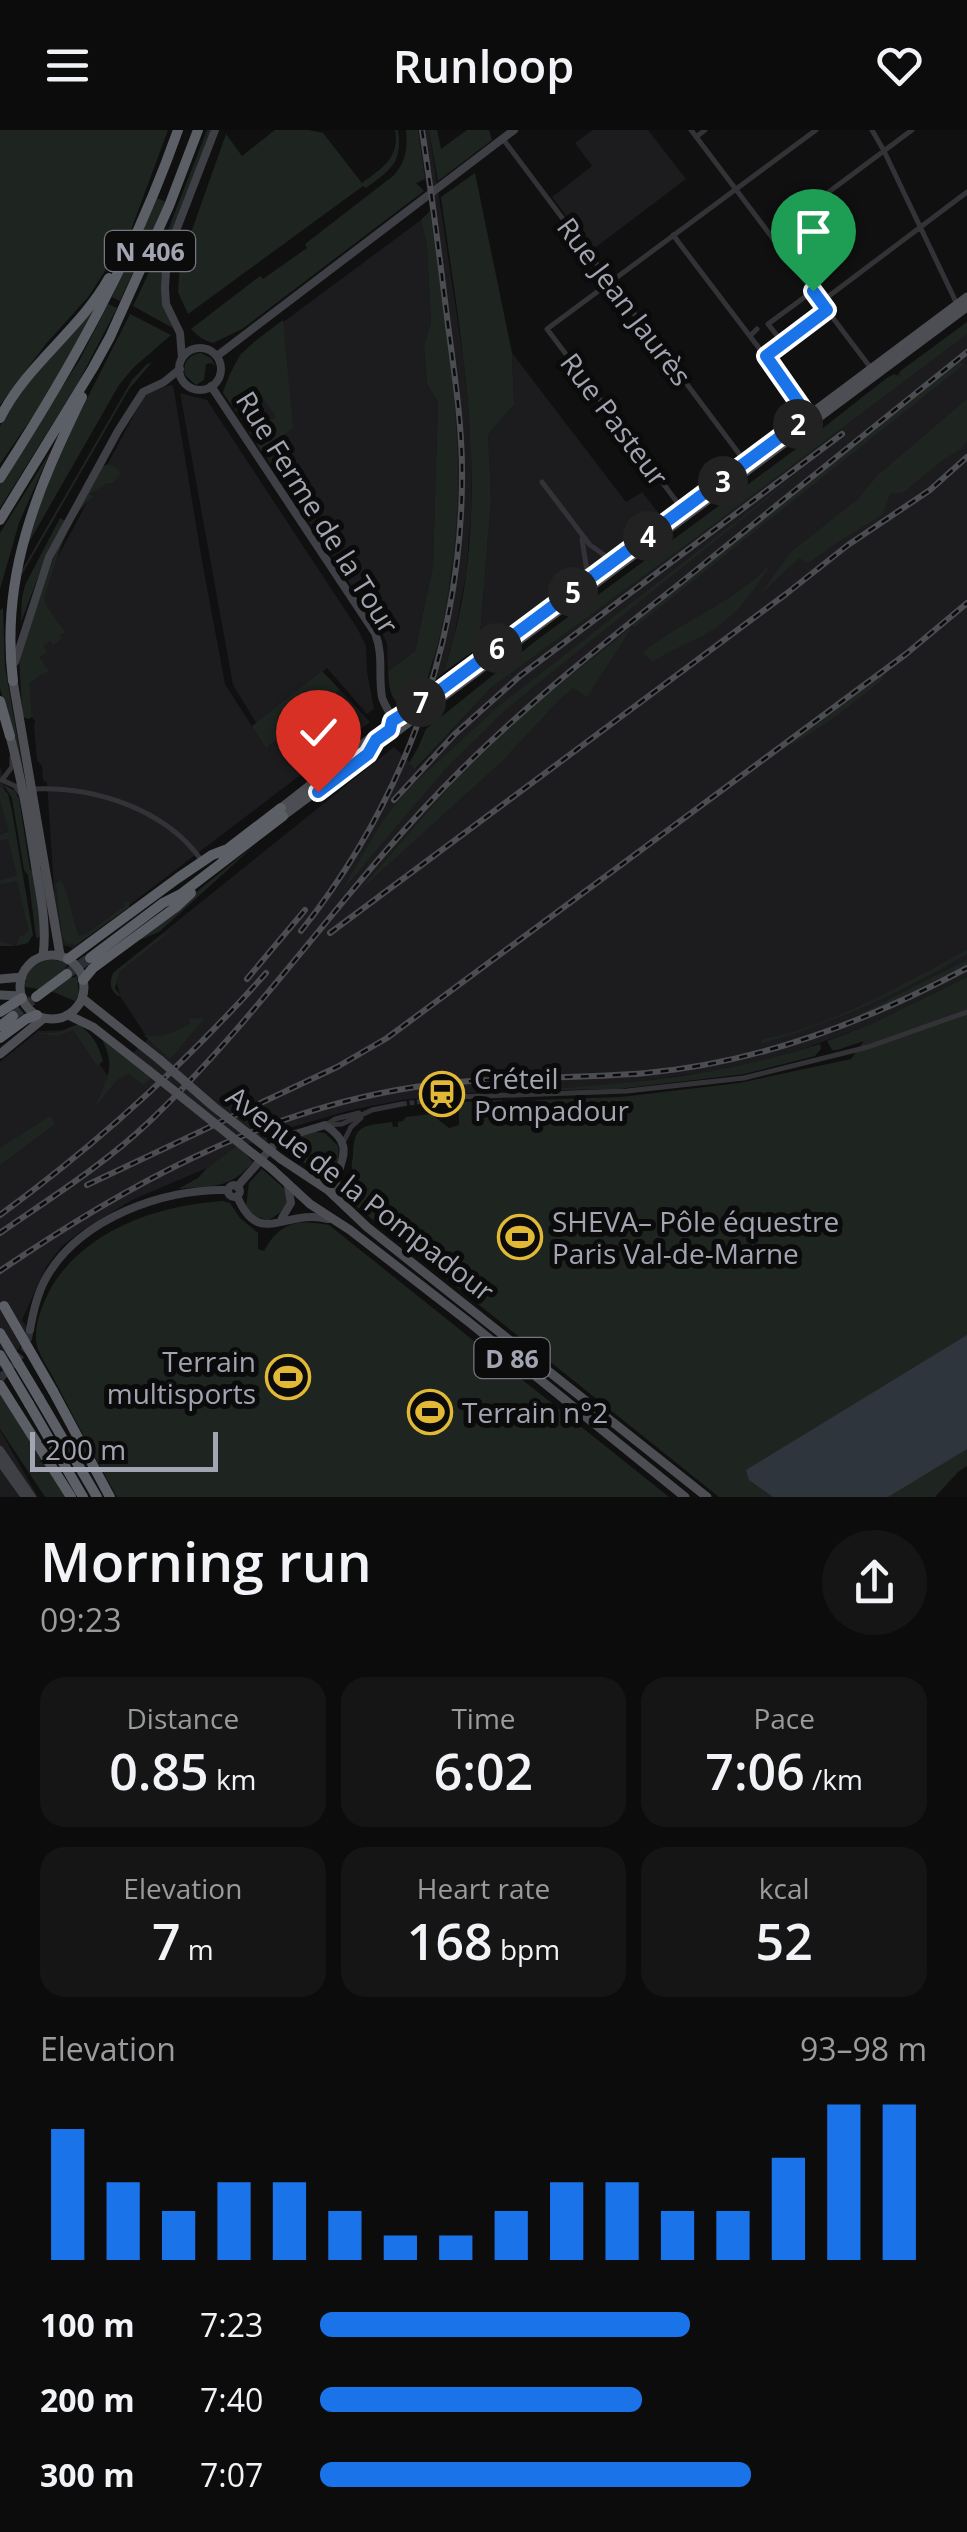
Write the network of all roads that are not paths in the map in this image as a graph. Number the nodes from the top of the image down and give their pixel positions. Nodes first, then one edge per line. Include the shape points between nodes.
1 (178, 130) edge
2 (198, 130) edge
3 (216, 130) edge
4 (514, 130) edge
5 (691, 130) edge
6 (705, 130) edge
7 (816, 130) edge
8 (872, 130) edge
9 (912, 130) edge
10 (696, 137) junction
11 (503, 138) junction
12 (884, 150) junction
13 (736, 189) junction
14 (967, 192) edge
15 (920, 226) junction
16 (674, 235) junction
17 (771, 235) junction
18 (134, 239) junction
19 (611, 282) junction
20 (813, 291) junction
21 (967, 298) edge
22 (821, 302) junction
23 (962, 306) edge
24 (827, 310) junction
25 (758, 329) dead end
26 (180, 334) junction
27 (750, 336) junction
28 (782, 343) junction
29 (198, 348) junction
30 (217, 356) junction
31 (766, 356) junction
32 (182, 358) junction
33 (93, 368) junction
34 (872, 368) junction
35 (180, 369) junction
36 (884, 369) junction
37 (164, 382) junction
38 (188, 385) junction
39 (212, 386) junction
40 (808, 416) junction
41 (0, 418) edge
42 (746, 463) junction
43 (0, 478) edge
44 (542, 482) dead end
45 (683, 510) junction
46 (0, 520) edge
47 (582, 536) junction
48 (614, 562) junction
49 (584, 584) junction
50 (13, 682) junction
51 (0, 701) edge
52 (392, 721) junction
53 (10, 736) junction
54 (368, 754) junction
55 (1, 781) edge
56 (32, 789) junction
57 (27, 811) junction
58 (282, 812) junction
59 (226, 850) junction
60 (202, 862) junction
61 (203, 877) junction
62 (172, 897) junction
63 (43, 956) junction
64 (64, 957) junction
65 (90, 958) tunnel mouth
66 (67, 974) tunnel mouth
67 (22, 977) junction
68 (0, 979) edge
69 (83, 980) junction
70 (0, 995) edge
71 (22, 997) junction
72 (36, 998) tunnel mouth
73 (82, 998) junction
74 (0, 1012) edge
75 (967, 1012) edge
76 (68, 1015) junction
77 (13, 1016) tunnel mouth
78 (40, 1016) junction
79 (0, 1026) edge
80 (0, 1038) edge
81 (0, 1054) edge
82 (456, 1098) tunnel mouth
83 (402, 1104) tunnel mouth
84 (367, 1112) junction
85 (325, 1125) junction
86 (343, 1143) junction
87 (336, 1175) junction
88 (284, 1178) junction
89 (311, 1178) junction
90 (234, 1191) junction
91 (338, 1199) junction
92 (279, 1222) junction
93 (337, 1222) junction
94 (0, 1299) edge
95 (30, 1330) tunnel mouth
96 (0, 1334) edge
97 (0, 1355) edge
98 (0, 1385) edge
99 (34, 1401) junction
100 (0, 1450) edge
101 (0, 1462) edge
102 (28, 1497) edge
103 (71, 1497) edge
104 (83, 1497) edge
105 (96, 1497) edge
106 (110, 1497) edge
107 (685, 1497) edge
108 (707, 1497) edge

1 - 18 highway, N 406
2 - 33 highway, N 406 via 170,206
3 - 26 street via 167,254 166,304
4 - 11 street
5 - 10 street
6 - 10 street
7 - 13 street
8 - 12 street
9 - 12 street
10 - 13 street
11 - 19 street, Rue Jean Jaurès
11 - 30 street
12 - 15 street
12 - 17 street
13 - 16 street
13 - 17 street
14 - 15 street
15 - 22 street
15 - 23 street
16 - 19 street
16 - 27 street
17 - 20 street
18 - 41 highway via 104,288 17,387
18 - 43 highway, N 406 via 71,365
19 - 42 street, Rue Jean Jaurès
19 - 45 street, Rue Pasteur via 547,329
20 - 22 street
20 - 28 street via 768,324
21 - 23 main road
22 - 24 street
23 - 34 main road
23 - 36 main road
24 - 28 street
24 - 34 street
25 - 27 street
26 - 29 street
26 - 32 street
27 - 31 street
28 - 31 street
29 - 30 street
29 - 32 street
30 - 39 street via 220,372
31 - 40 street
32 - 35 street
33 - 46 highway, N 406
33 - 50 highway via 18,547 8,633
34 - 36 street
34 - 40 main road
35 - 37 street
35 - 38 street
36 - 54 main road
37 - 38 street
37 - 50 street via 140,397 49,556
38 - 39 street
39 - 52 street, Rue Ferme de la Tour via 375,633 382,696
40 - 42 main road
42 - 45 main road
44 - 47 street
45 - 48 main road
47 - 48 street
47 - 49 street
48 - 49 main road
49 - 52 main road
50 - 56 main road
51 - 53 highway
52 - 54 street
52 - 58 main road
53 - 55 street via 12,767
53 - 57 main road
54 - 58 main road
55 - 57 street via 15,786
56 - 60 street via 123,803 155,818
56 - 64 main road
57 - 63 main road via 43,910
58 - 59 highway
58 - 61 highway
59 - 60 highway
59 - 62 highway
60 - 64 highway
61 - 62 highway
61 - 69 highway via 176,907
62 - 65 highway
63 - 64 main road
63 - 67 main road
64 - 69 main road
66 - 72 highway
67 - 68 main road
67 - 71 main road
69 - 73 main road
70 - 71 main road
71 - 74 highway
71 - 78 main road
73 - 76 main road
73 - 89 main road, Avenue de la Pompadour / D 86, bridge
75 - 82 street via 864,1048 744,1078
76 - 78 main road
76 - 88 main road, Avenue de la Pompadour / D 86, bridge via 93,1027
77 - 79 highway
78 - 80 highway
78 - 81 main road
83 - 84 street
84 - 85 street
84 - 86 street
85 - 86 street
85 - 90 street via 279,1138
86 - 87 street
87 - 89 street
87 - 91 street
88 - 92 street via 292,1203
88 - 93 main road, Avenue de la Pompadour / D 86
89 - 91 main road, Avenue de la Pompadour / D 86
90 - 92 street via 252,1220
90 - 95 street via 170,1196 90,1232 46,1277
91 - 108 main road, Avenue de la Pompadour / D 86
92 - 93 street via 300,1216
93 - 107 main road, Avenue de la Pompadour / D 86
94 - 106 highway, bridge
96 - 99 highway, bridge
97 - 99 highway, bridge
98 - 103 highway
99 - 104 highway
99 - 105 highway
100 - 102 street
101 - 102 street

